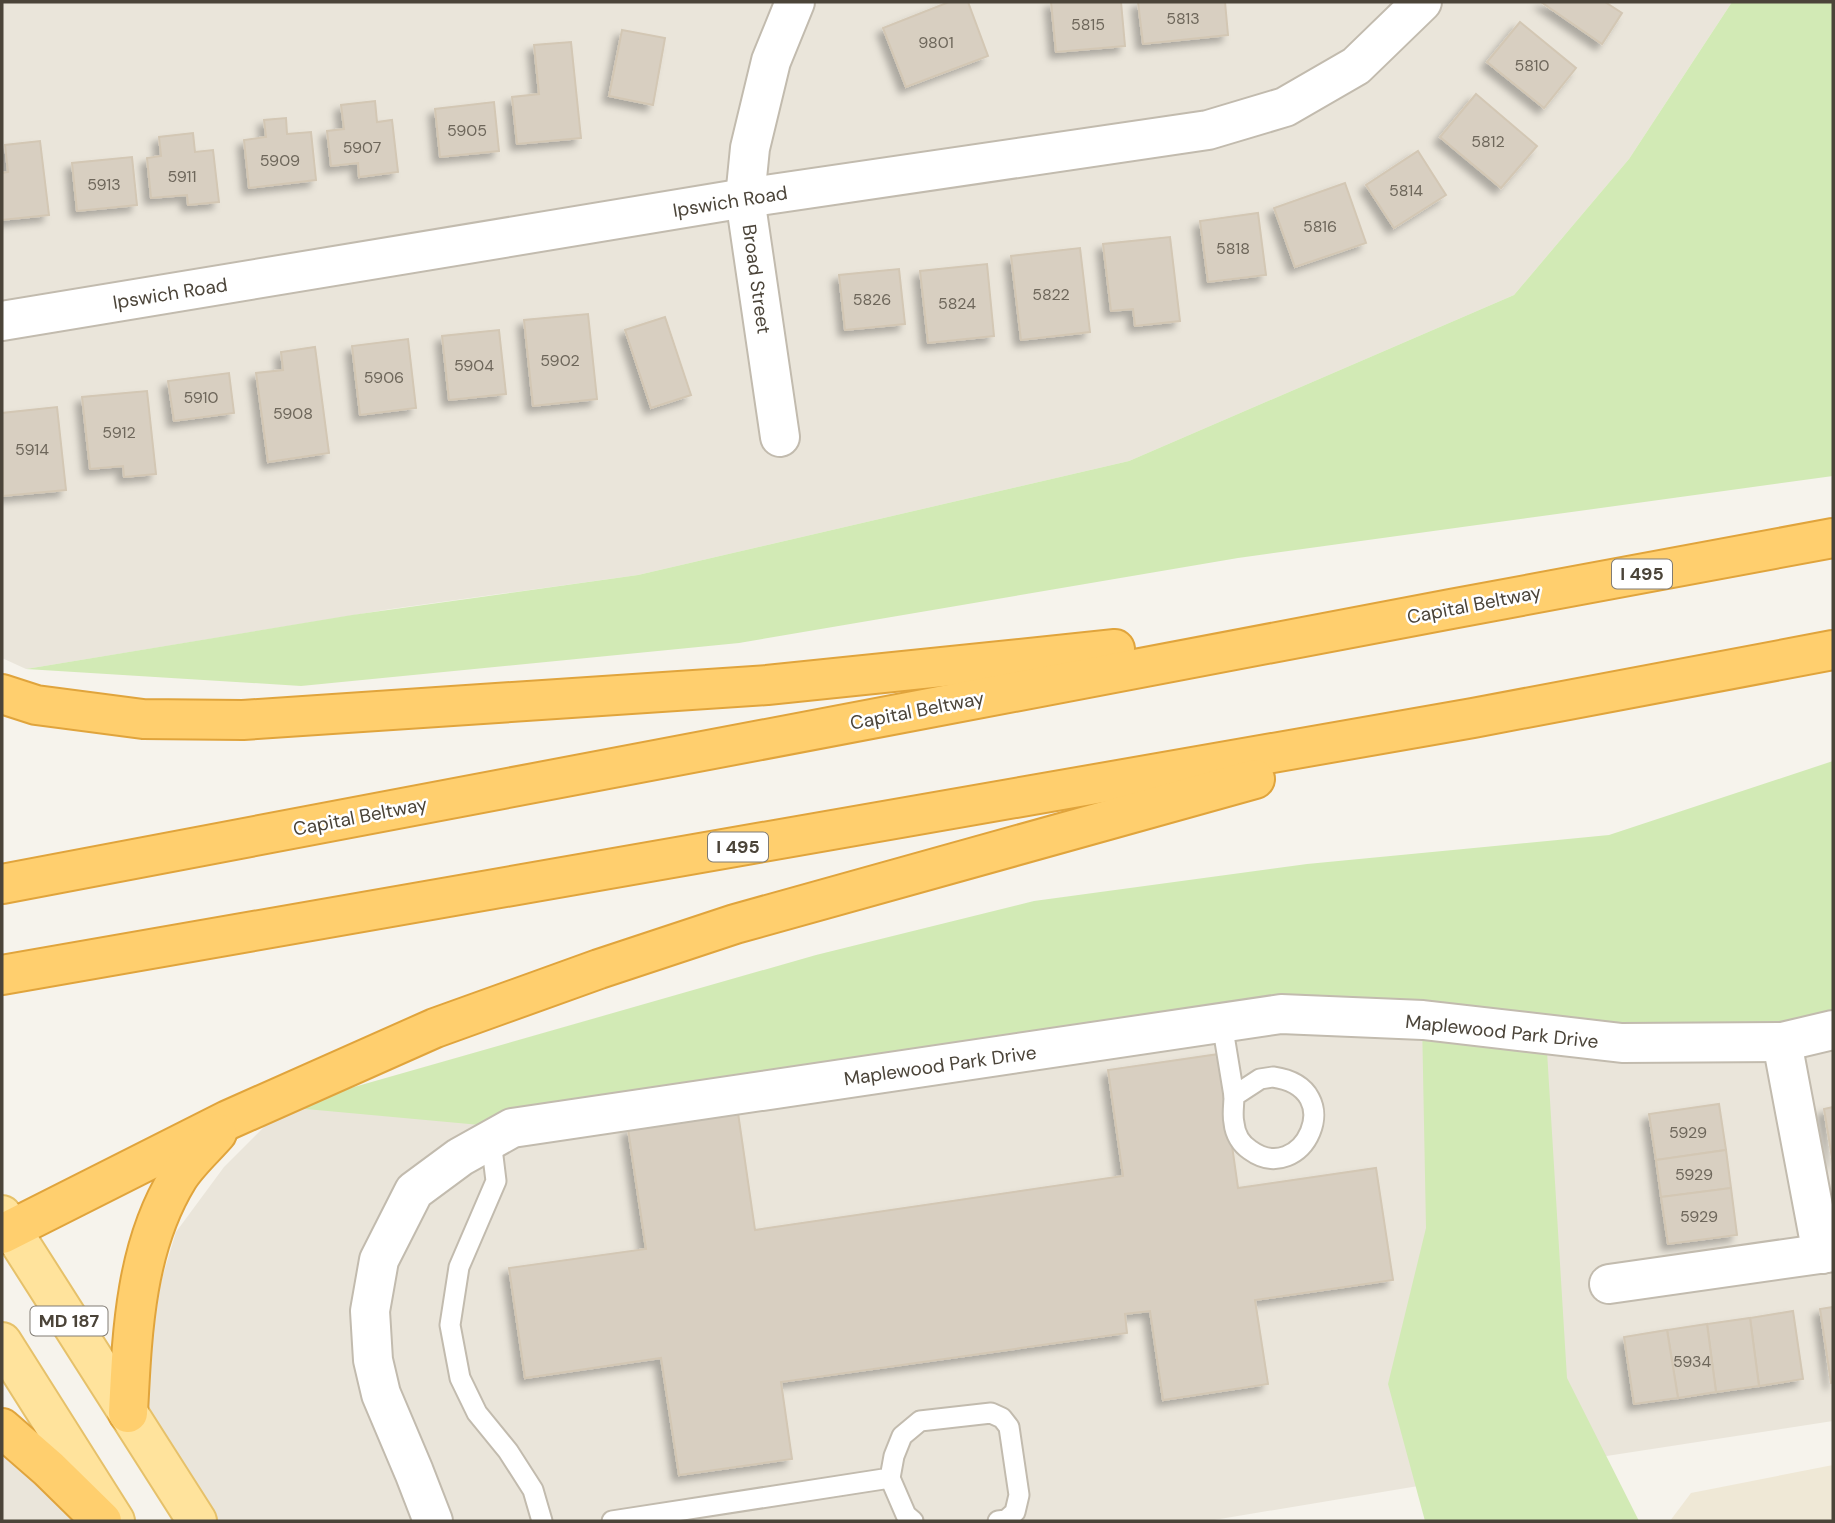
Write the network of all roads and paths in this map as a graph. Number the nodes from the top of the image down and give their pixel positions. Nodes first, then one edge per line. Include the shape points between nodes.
1 (795, 2) edge
2 (1422, 2) edge
3 (745, 198) junction
4 (2, 321) edge
5 (780, 437) dead end
6 (1833, 538) edge
7 (1451, 609) junction
8 (1833, 650) edge
9 (2, 694) edge
10 (1473, 718) junction
11 (2, 884) edge
12 (2, 975) edge
13 (1222, 1023) junction
14 (1833, 1030) edge
15 (1782, 1042) junction
16 (1234, 1096) junction
17 (228, 1121) junction
18 (491, 1140) junction
19 (5, 1226) edge
20 (1828, 1253) edge
21 (1609, 1284) dead end
22 (2, 1342) edge
23 (128, 1413) junction
24 (2, 1428) edge
25 (890, 1478) junction
26 (102, 1521) edge
27 (115, 1521) edge
28 (197, 1521) edge
29 (433, 1521) edge
30 (542, 1521) edge
31 (612, 1521) edge
32 (913, 1521) edge
33 (998, 1521) edge

1 - 3 street, Broad Street via 771,61 750,148
2 - 3 street, Ipswich Road via 1356,66 1285,107 1208,130
3 - 4 street, Ipswich Road
3 - 5 street, Broad Street
6 - 7 highway, Capital Beltway / I 495
7 - 9 highway via 794,683 243,720 143,719 36,705
7 - 11 highway, Capital Beltway / I 495
8 - 10 highway, I 495
10 - 12 highway, I 495
10 - 17 highway via 735,924 435,1028
13 - 15 street, Maplewood Park Drive via 1281,1014 1423,1020 1622,1044
13 - 16 lane
13 - 18 street, Maplewood Park Drive via 512,1128
14 - 15 street, Maplewood Park Drive
15 - 20 street
16 - 16 lane via 1260,1079 1286,1079 1298,1085 1313,1105 1315,1118 1306,1143 1282,1157 1256,1154 1237,1135
17 - 19 highway
17 - 23 highway via 179,1177 142,1267
18 - 29 street, Maplewood Park Drive via 414,1191 379,1260 370,1311 380,1395
18 - 30 lane via 496,1181 460,1267 450,1325 460,1378 477,1413 533,1490
19 - 23 main road, MD 187
20 - 21 street
22 - 27 main road, MD 187
23 - 28 main road, MD 187
24 - 26 highway
25 - 31 lane
25 - 32 lane
25 - 33 lane via 902,1436 920,1421 991,1413 1009,1427 1019,1495 1015,1512

